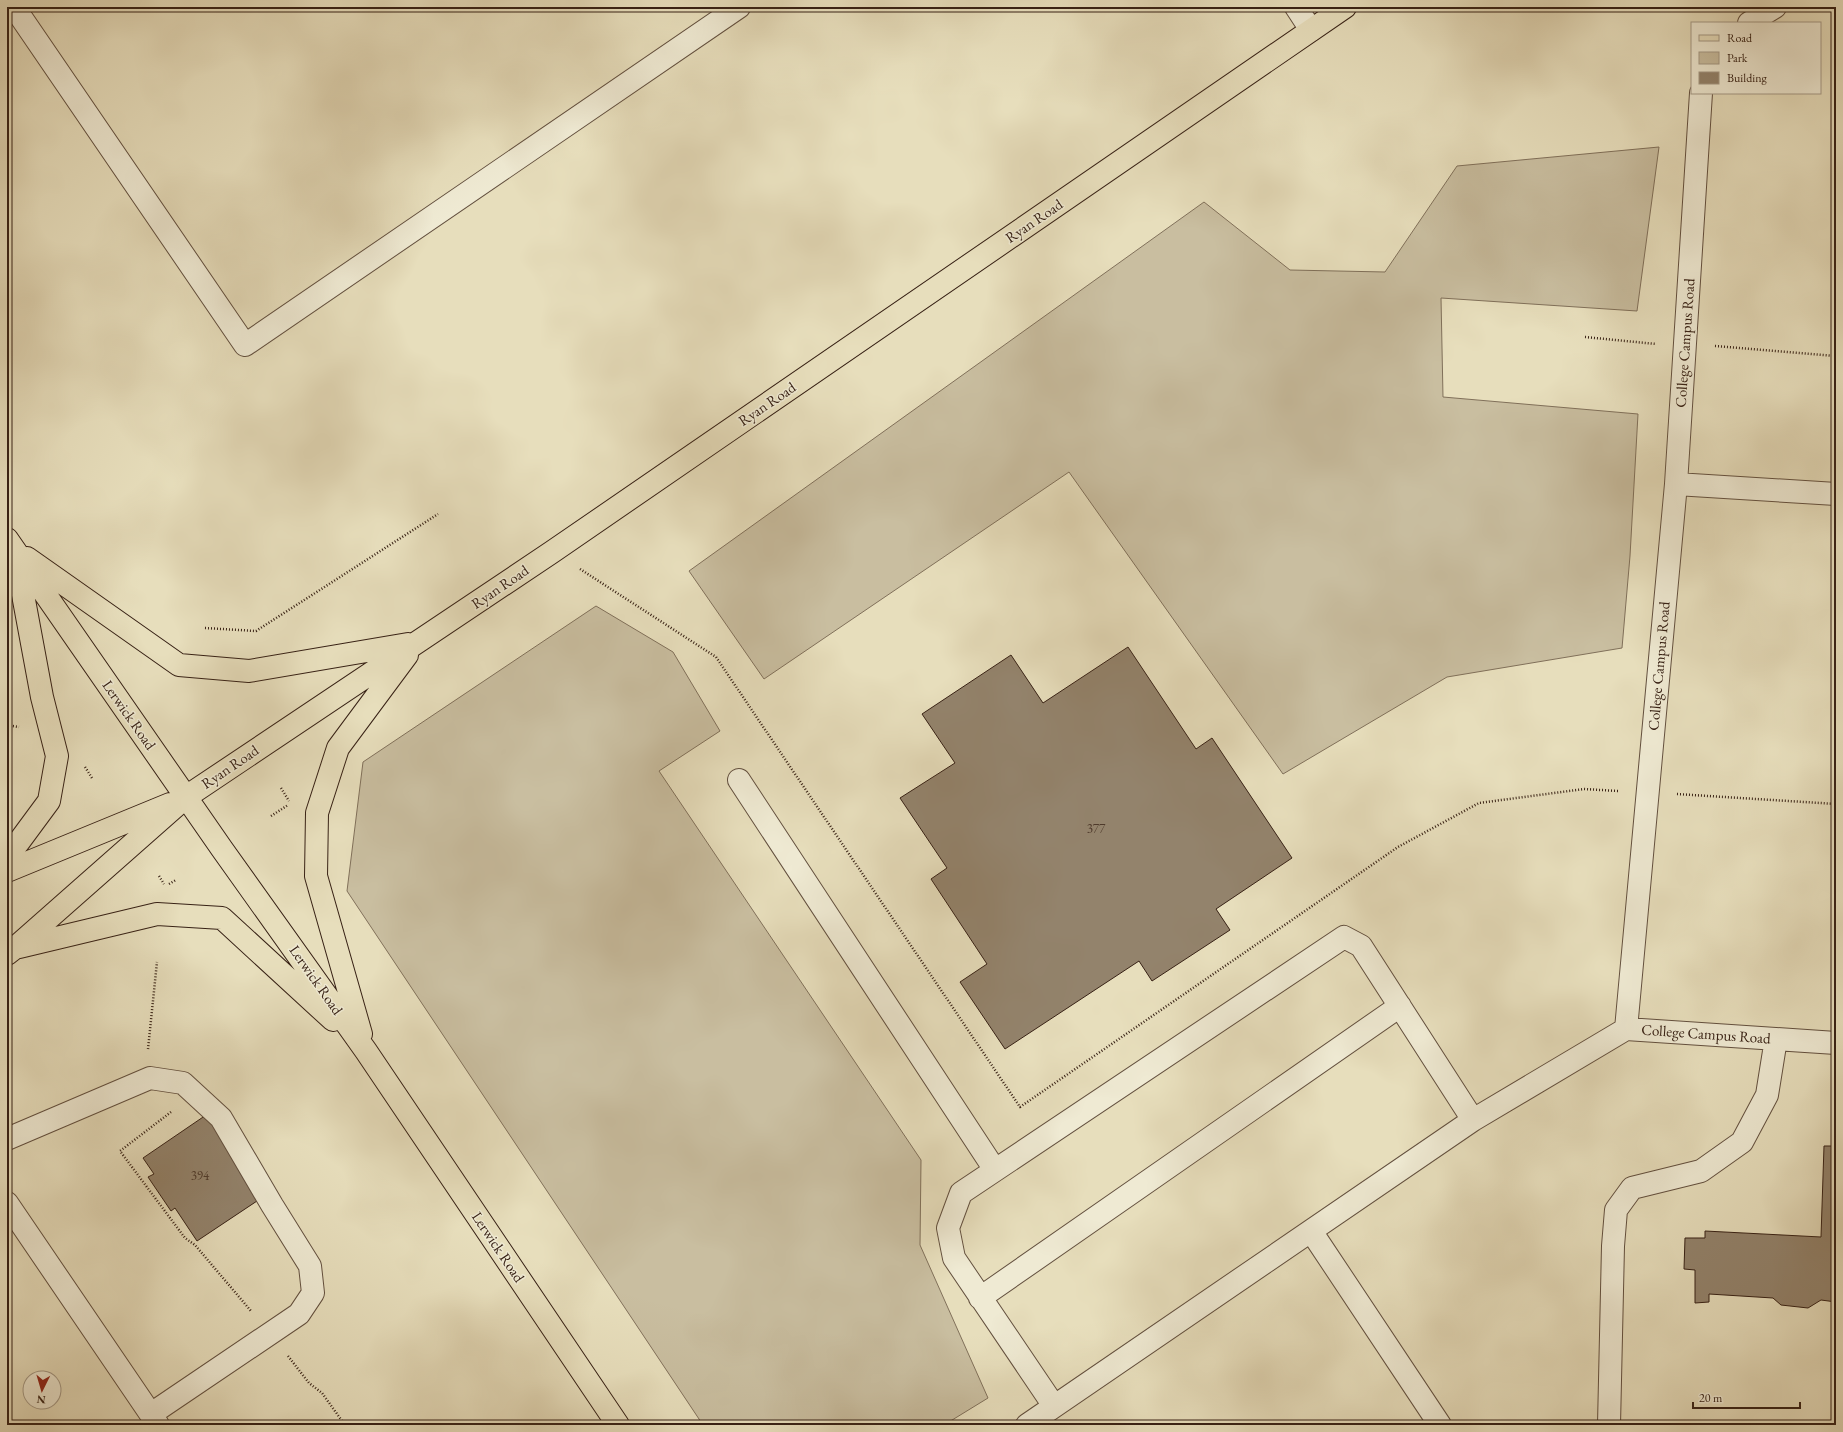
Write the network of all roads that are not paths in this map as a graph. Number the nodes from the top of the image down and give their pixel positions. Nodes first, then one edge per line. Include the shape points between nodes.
1 (14, 7) edge
2 (739, 7) edge
3 (1296, 7) edge
4 (1345, 7) edge
5 (1775, 7) edge
6 (1750, 22) edge
7 (1312, 30) junction
8 (1701, 94) edge
9 (1676, 484) junction
10 (1836, 494) edge
11 (11, 544) edge
12 (416, 643) junction
13 (739, 780) dead end
14 (186, 797) junction
15 (7, 853) edge
16 (7, 871) edge
17 (12, 950) edge
18 (1400, 1006) junction
19 (1626, 1029) junction
20 (1776, 1039) junction
21 (1836, 1043) edge
22 (366, 1051) junction
23 (1473, 1120) junction
24 (7, 1139) edge
25 (995, 1170) junction
26 (7, 1203) edge
27 (1311, 1231) junction
28 (980, 1298) junction
29 (1054, 1406) junction
30 (155, 1420) edge
31 (618, 1425) edge
32 (1027, 1425) edge
33 (1440, 1425) edge
34 (1609, 1425) edge

1 - 2 street via 245,345
3 - 7 street
4 - 7 main road, Ryan Road
5 - 6 street
7 - 12 main road, Ryan Road
8 - 9 street, College Campus Road
9 - 10 street
9 - 19 street, College Campus Road
11 - 12 main road via 179,665 250,671
11 - 14 main road, Lerwick Road
11 - 15 main road via 42,697 57,756 49,801 18,843
12 - 14 main road, Ryan Road
12 - 22 main road via 338,748 317,813 316,876
13 - 25 street
14 - 16 main road, Ryan Road
14 - 17 main road, Ryan Road
14 - 22 main road, Lerwick Road
17 - 22 main road via 158,914 222,918
18 - 23 street
18 - 25 street via 1361,946 1344,936
18 - 28 street
19 - 20 street, College Campus Road
19 - 23 street
20 - 21 street, College Campus Road
20 - 34 street via 1767,1095 1742,1142 1700,1170 1632,1188 1616,1210
22 - 31 main road, Lerwick Road
23 - 27 street
24 - 30 street via 150,1078 183,1082 221,1118 310,1266 313,1293 299,1314
25 - 28 street via 961,1193 948,1228 954,1258
26 - 30 street
27 - 29 street
27 - 33 street
28 - 29 street
29 - 32 street

